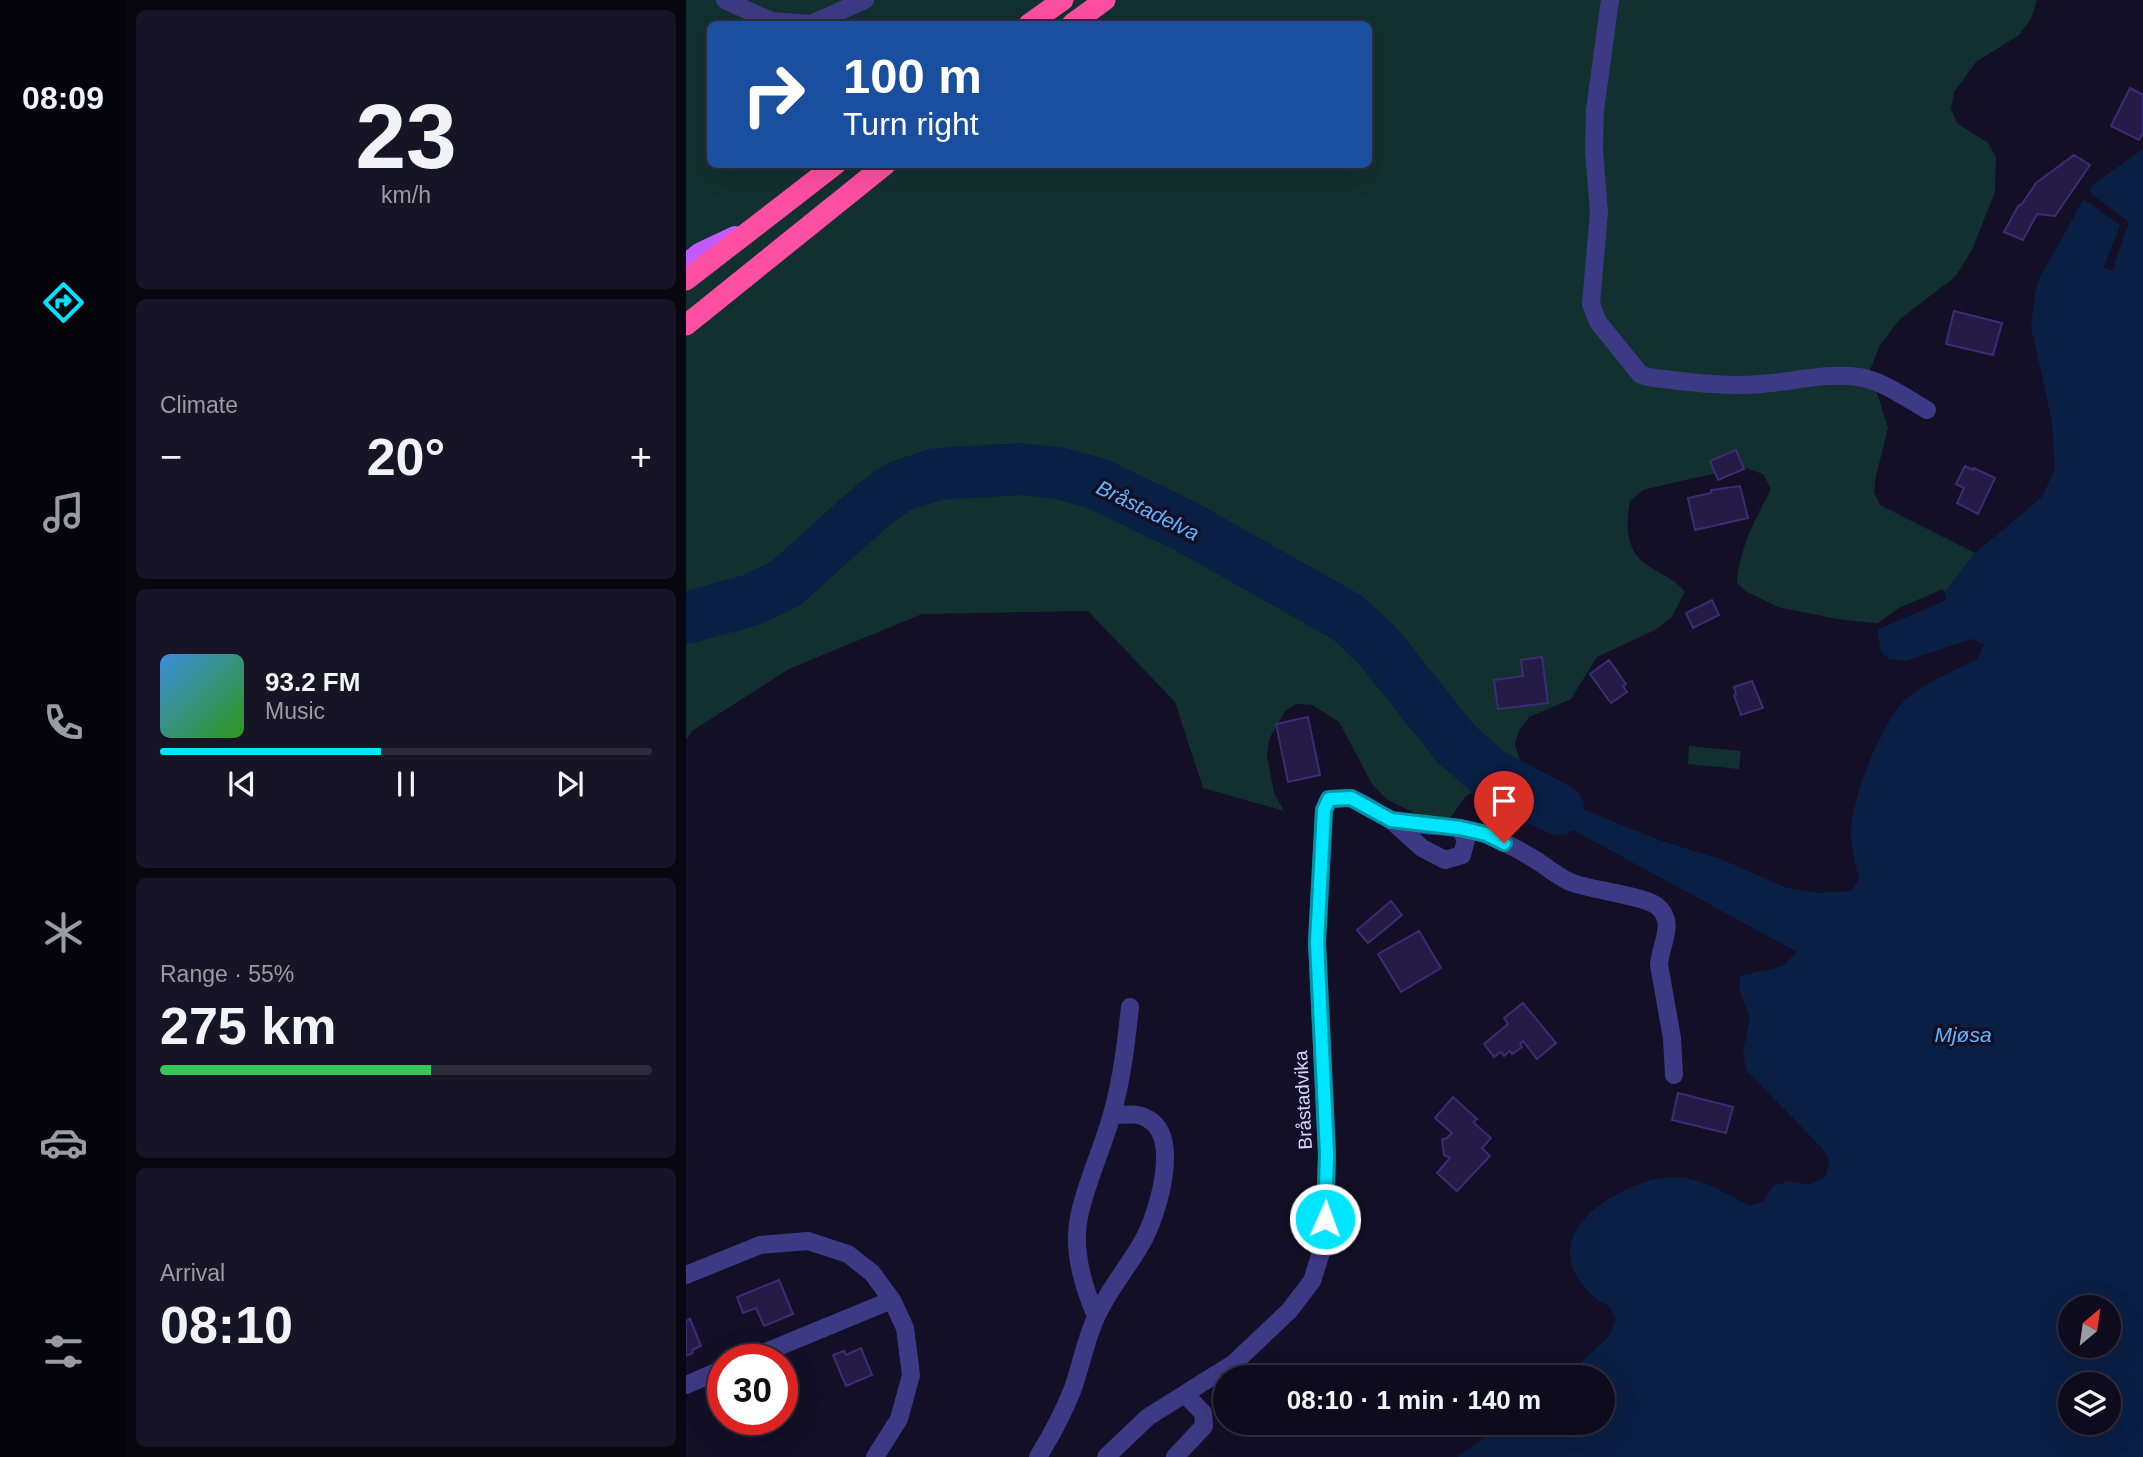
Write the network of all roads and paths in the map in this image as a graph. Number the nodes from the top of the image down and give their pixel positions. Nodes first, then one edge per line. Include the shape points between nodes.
1 (725, 0) edge
2 (865, 0) edge
3 (1063, 0) edge
4 (1105, 0) edge
5 (1610, 0) edge
6 (771, 21) edge
7 (818, 21) edge
8 (1033, 21) edge
9 (1076, 21) edge
10 (831, 168) edge
11 (882, 168) edge
12 (754, 226) junction
13 (686, 262) edge
14 (686, 280) edge
15 (686, 325) edge
16 (1927, 410) dead end
17 (1391, 820) junction
18 (1460, 828) junction
19 (1129, 1007) dead end
20 (1674, 1075) dead end
21 (1112, 1115) junction
22 (686, 1275) edge
23 (892, 1300) junction
24 (1096, 1316) junction
25 (785, 1344) edge
26 (707, 1376) edge
27 (686, 1385) edge
28 (1185, 1394) junction
29 (875, 1457) edge
30 (1038, 1457) edge
31 (1106, 1457) edge
32 (1175, 1457) edge

1 - 6 street
2 - 7 street
3 - 8 highway
4 - 9 highway
5 - 16 street via 1595,110 1599,212 1591,304 1598,322 1640,374 1648,377 1707,384 1857,377 1877,382
10 - 12 highway
11 - 15 highway
12 - 13 main road
12 - 14 highway
17 - 18 street
17 - 18 street via 1422,848 1445,860 1462,855 1466,840
17 - 28 street, Bråstadvika via 1351,798 1329,799 1324,810 1317,942 1327,1154 1325,1240 1312,1281 1289,1311 1234,1363
18 - 20 street via 1486,834 1523,852 1567,881 1658,906 1667,926 1659,965
19 - 21 street
21 - 24 street via 1079,1216 1076,1239 1087,1297
21 - 24 street via 1140,1115 1151,1120 1164,1139 1165,1160 1154,1219
22 - 23 street via 760,1245 808,1241 848,1254 872,1273
23 - 25 street
23 - 29 street via 905,1328 911,1375 899,1419
24 - 30 street via 1072,1391
26 - 27 street
28 - 31 street, Bråstadvika via 1148,1417
28 - 32 street via 1203,1413 1203,1426

